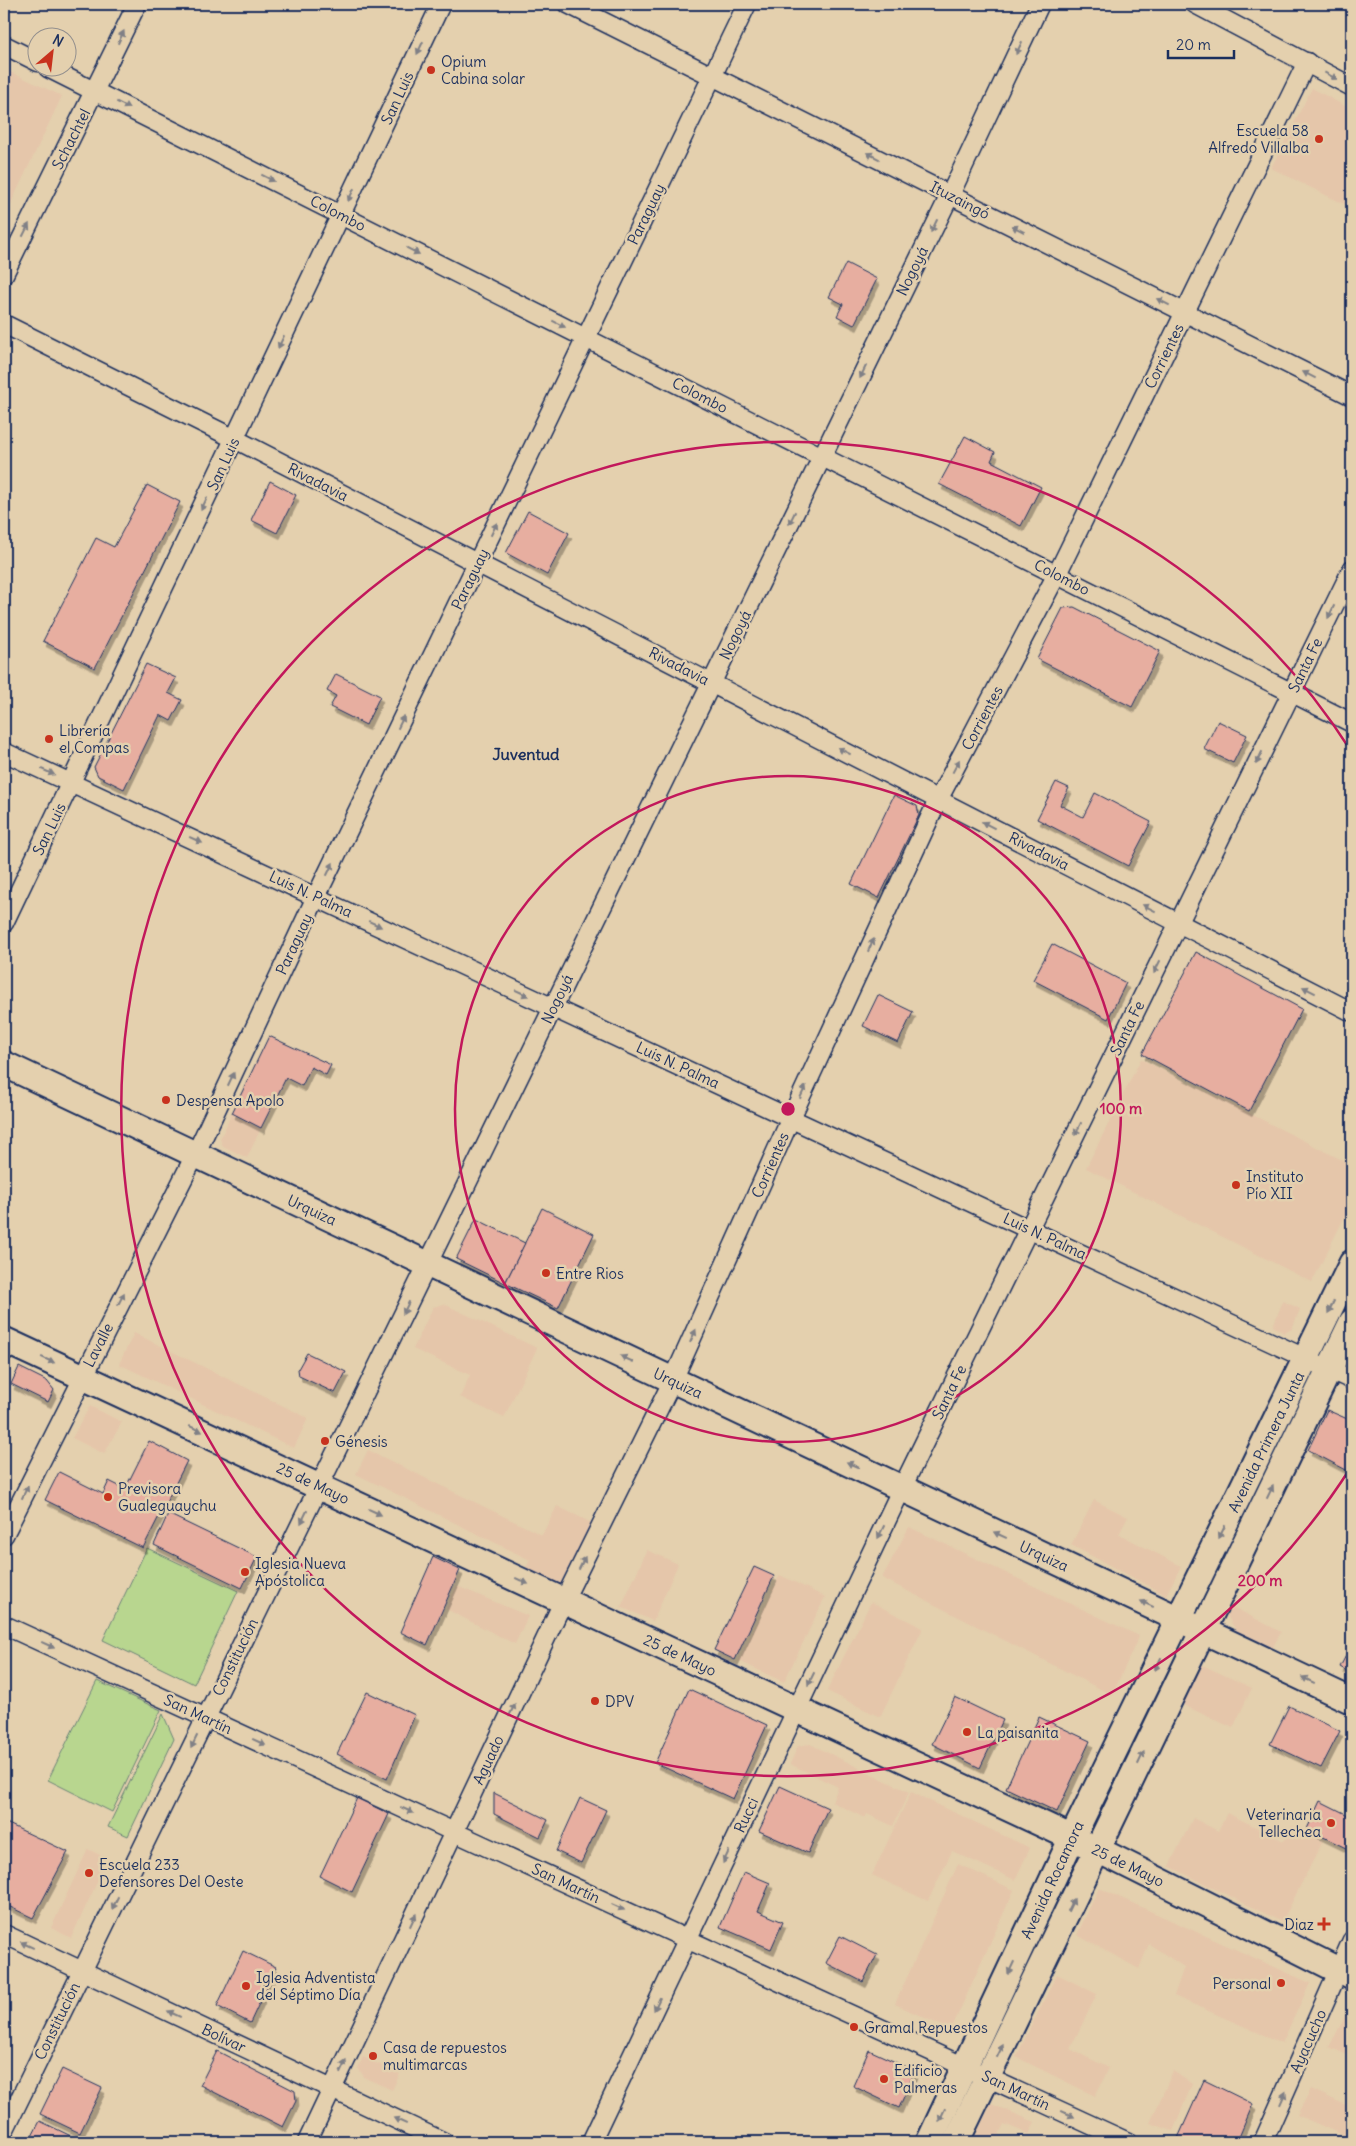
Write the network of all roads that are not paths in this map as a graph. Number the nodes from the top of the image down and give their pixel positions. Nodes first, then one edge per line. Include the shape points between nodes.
1 (137, 4) edge
2 (441, 4) edge
3 (568, 4) edge
4 (747, 4) edge
5 (1040, 4) edge
6 (1196, 4) edge
7 (4, 45) edge
8 (28, 57) edge
9 (1307, 62) junction
10 (712, 76) junction
11 (68, 78) edge
12 (1352, 86) edge
13 (95, 91) junction
14 (950, 194) junction
15 (341, 215) junction
16 (4, 274) edge
17 (1185, 312) junction
18 (4, 324) edge
19 (586, 338) junction
20 (1352, 396) edge
21 (235, 439) junction
22 (822, 456) junction
23 (477, 563) junction
24 (1352, 568) edge
25 (1057, 574) junction
26 (712, 683) junction
27 (1292, 692) junction
28 (1352, 722) edge
29 (4, 752) edge
30 (72, 783) junction
31 (938, 800) junction
32 (316, 897) junction
33 (4, 923) edge
34 (1178, 923) junction
35 (553, 1007) junction
36 (1352, 1012) edge
37 (4, 1064) edge
38 (791, 1118) junction
39 (195, 1155) junction
40 (1029, 1229) junction
41 (1352, 1263) edge
42 (428, 1264) junction
43 (1352, 1322) edge
44 (4, 1340) edge
45 (1306, 1358) junction
46 (1330, 1369) junction
47 (82, 1376) junction
48 (673, 1380) junction
49 (1352, 1380) edge
50 (319, 1486) junction
51 (902, 1488) junction
52 (4, 1536) edge
53 (564, 1600) junction
54 (1179, 1620) junction
55 (4, 1625) edge
56 (1202, 1630) junction
57 (1352, 1701) edge
58 (796, 1709) junction
59 (206, 1718) junction
60 (454, 1832) junction
61 (1072, 1838) junction
62 (1098, 1850) junction
63 (4, 1934) edge
64 (688, 1939) junction
65 (1352, 1940) edge
66 (82, 1971) junction
67 (1346, 1974) edge
68 (965, 2067) junction
69 (987, 2077) junction
70 (332, 2089) junction
71 (4, 2131) edge
72 (307, 2142) edge
73 (444, 2142) edge
74 (591, 2142) edge
75 (929, 2142) edge
76 (956, 2142) edge
77 (1128, 2142) edge
78 (1263, 2142) edge

13 -> 1 street, Schachtel
2 -> 15 street, San Luis
3 - 10 street, Ituzaingó
4 - 10 street, Paraguay
5 -> 14 street, Nogoyá
6 - 9 street
7 - 8 street
9 -> 12 street
9 - 17 street, Corrientes
14 -> 10 street, Ituzaingó
10 - 19 street, Paraguay
11 - 13 street, Colombo
13 -> 15 street, Colombo
16 -> 13 street, Schachtel
17 -> 14 street, Ituzaingó
14 -> 22 street, Nogoyá
15 -> 19 street, Colombo
15 -> 21 street, San Luis
20 -> 17 street, Ituzaingó
17 - 25 street, Corrientes
18 - 21 street, Rivadavia
19 - 22 street, Colombo
23 -> 19 street, Paraguay
21 - 23 street, Rivadavia
21 -> 30 street, San Luis
22 - 25 street, Colombo
22 -> 26 street, Nogoyá
23 - 26 street, Rivadavia
32 -> 23 street, Paraguay
24 -> 27 street, Santa Fe
25 - 27 street, Colombo
31 -> 25 street, Corrientes
31 -> 26 street, Rivadavia
26 - 35 street, Nogoyá
27 - 28 street, Colombo
27 -> 34 street, Santa Fe
29 -> 30 street, Luis N. Palma
30 -> 32 street, Luis N. Palma
30 - 33 street, San Luis
34 -> 31 street, Rivadavia
38 -> 31 street, Corrientes
32 -> 35 street, Luis N. Palma
39 -> 32 street, Paraguay
36 -> 34 street, Rivadavia
34 -> 40 street, Santa Fe
35 - 38 street, Luis N. Palma
35 - 42 street, Nogoyá
37 - 39 street, Urquiza
38 - 40 street, Luis N. Palma
48 -> 38 street, Corrientes
39 - 42 street, Urquiza
47 -> 39 street, Lavalle
40 - 45 street, Luis N. Palma
40 - 51 street, Santa Fe
41 -> 45 street, Avenida Primera Junta
48 -> 42 street, Urquiza
42 -> 50 street, Constitución
43 - 46 street, Avenida Primera Junta
44 -> 47 street, 25 de Mayo
45 - 46 street, Luis N. Palma
45 -> 54 street, Avenida Primera Junta
46 - 49 street, Luis N. Palma
56 -> 46 street, Avenida Primera Junta
47 -> 50 street, 25 de Mayo
52 -> 47 street, Lavalle
51 -> 48 street, Urquiza
53 -> 48 street, Aguado
50 -> 53 street, 25 de Mayo
50 -> 59 street, Constitución
54 -> 51 street, Urquiza
51 -> 58 street, Rucci
53 - 58 street, 25 de Mayo
60 -> 53 street, Aguado
54 - 56 street, Urquiza
54 -> 61 street, Avenida Rocamora
55 -> 59 street, San Martín
57 -> 56 street, Urquiza
62 -> 56 street, Avenida Rocamora
58 - 61 street, 25 de Mayo
58 -> 64 street, Rucci
59 -> 60 street, San Martín
59 -> 66 street, Constitución
60 -> 64 street, San Martín
70 -> 60 street, Aguado
61 - 62 street, 25 de Mayo
61 -> 68 street, Avenida Rocamora
62 - 67 street, 25 de Mayo
69 -> 62 street, Avenida Rocamora
66 -> 63 street, Bolívar
64 - 68 street, San Martín
64 -> 74 street, Rucci
65 - 67 street, Ayacucho
70 -> 66 street, Bolívar
66 - 71 street, Constitución
78 -> 67 street, Ayacucho
68 - 69 street, San Martín
68 -> 75 street, Avenida Rocamora
69 - 76 street, Avenida Rocamora
69 -> 77 street, San Martín
70 - 72 street, Aguado
73 -> 70 street, Bolívar

